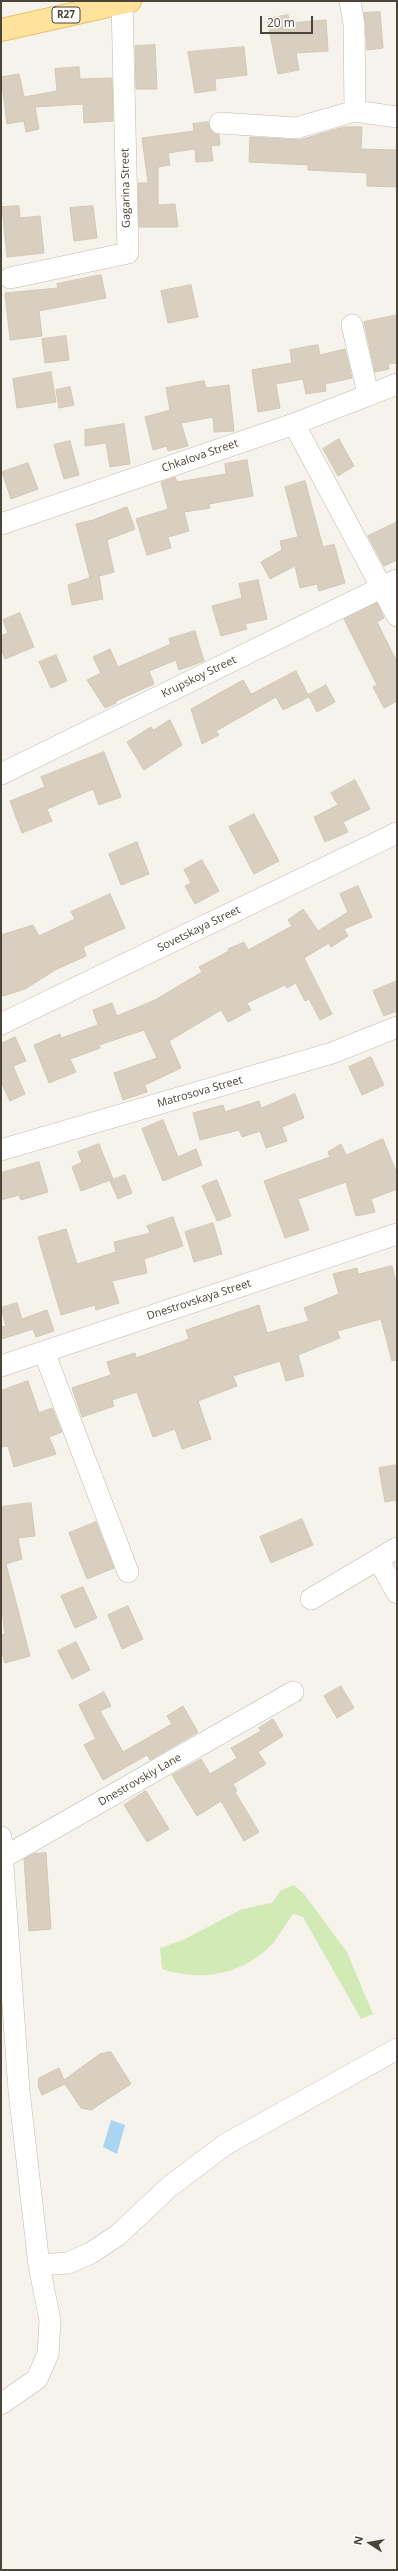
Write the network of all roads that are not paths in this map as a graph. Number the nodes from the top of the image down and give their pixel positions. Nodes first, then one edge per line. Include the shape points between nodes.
1 (350, 1) edge
2 (126, 2) edge
3 (1, 30) edge
4 (355, 111) junction
5 (397, 118) edge
6 (220, 123) dead end
7 (10, 278) dead end
8 (352, 325) dead end
9 (397, 384) edge
10 (368, 394) junction
11 (294, 424) junction
12 (1, 524) edge
13 (389, 583) edge
14 (397, 616) edge
15 (1, 774) edge
16 (397, 833) edge
17 (1, 1024) edge
18 (397, 1027) edge
19 (1, 1150) edge
20 (397, 1234) edge
21 (44, 1352) junction
22 (1, 1366) edge
23 (397, 1548) edge
24 (378, 1559) junction
25 (128, 1572) dead end
26 (397, 1593) edge
27 (311, 1599) dead end
28 (293, 1692) dead end
29 (1, 1837) edge
30 (4, 1857) junction
31 (397, 2049) edge
32 (39, 2265) junction
33 (1, 2404) edge

1 - 4 street via 354,24
2 - 3 main road, Gagarina Street / R27
2 - 7 street, Gagarina Street via 128,254
4 - 5 street
4 - 6 street via 296,128
8 - 10 street
9 - 10 street, Chkalova Street
10 - 11 street, Chkalova Street
11 - 12 street, Chkalova Street
11 - 13 street
13 - 14 street
13 - 15 street, Krupskoy Street
16 - 17 street, Sovetskaya Street
18 - 19 street, Matrosova Street via 332,1053
20 - 21 street, Dnestrovskaya Street
21 - 22 street, Dnestrovskaya Street
21 - 25 street
23 - 24 street
24 - 26 street
24 - 27 street
28 - 30 street, Dnestrovskiy Lane
29 - 30 street
30 - 32 street via 19,2091
31 - 32 street via 226,2144 169,2187 118,2234 91,2253 68,2264
32 - 33 street via 50,2321 48,2354 37,2379

